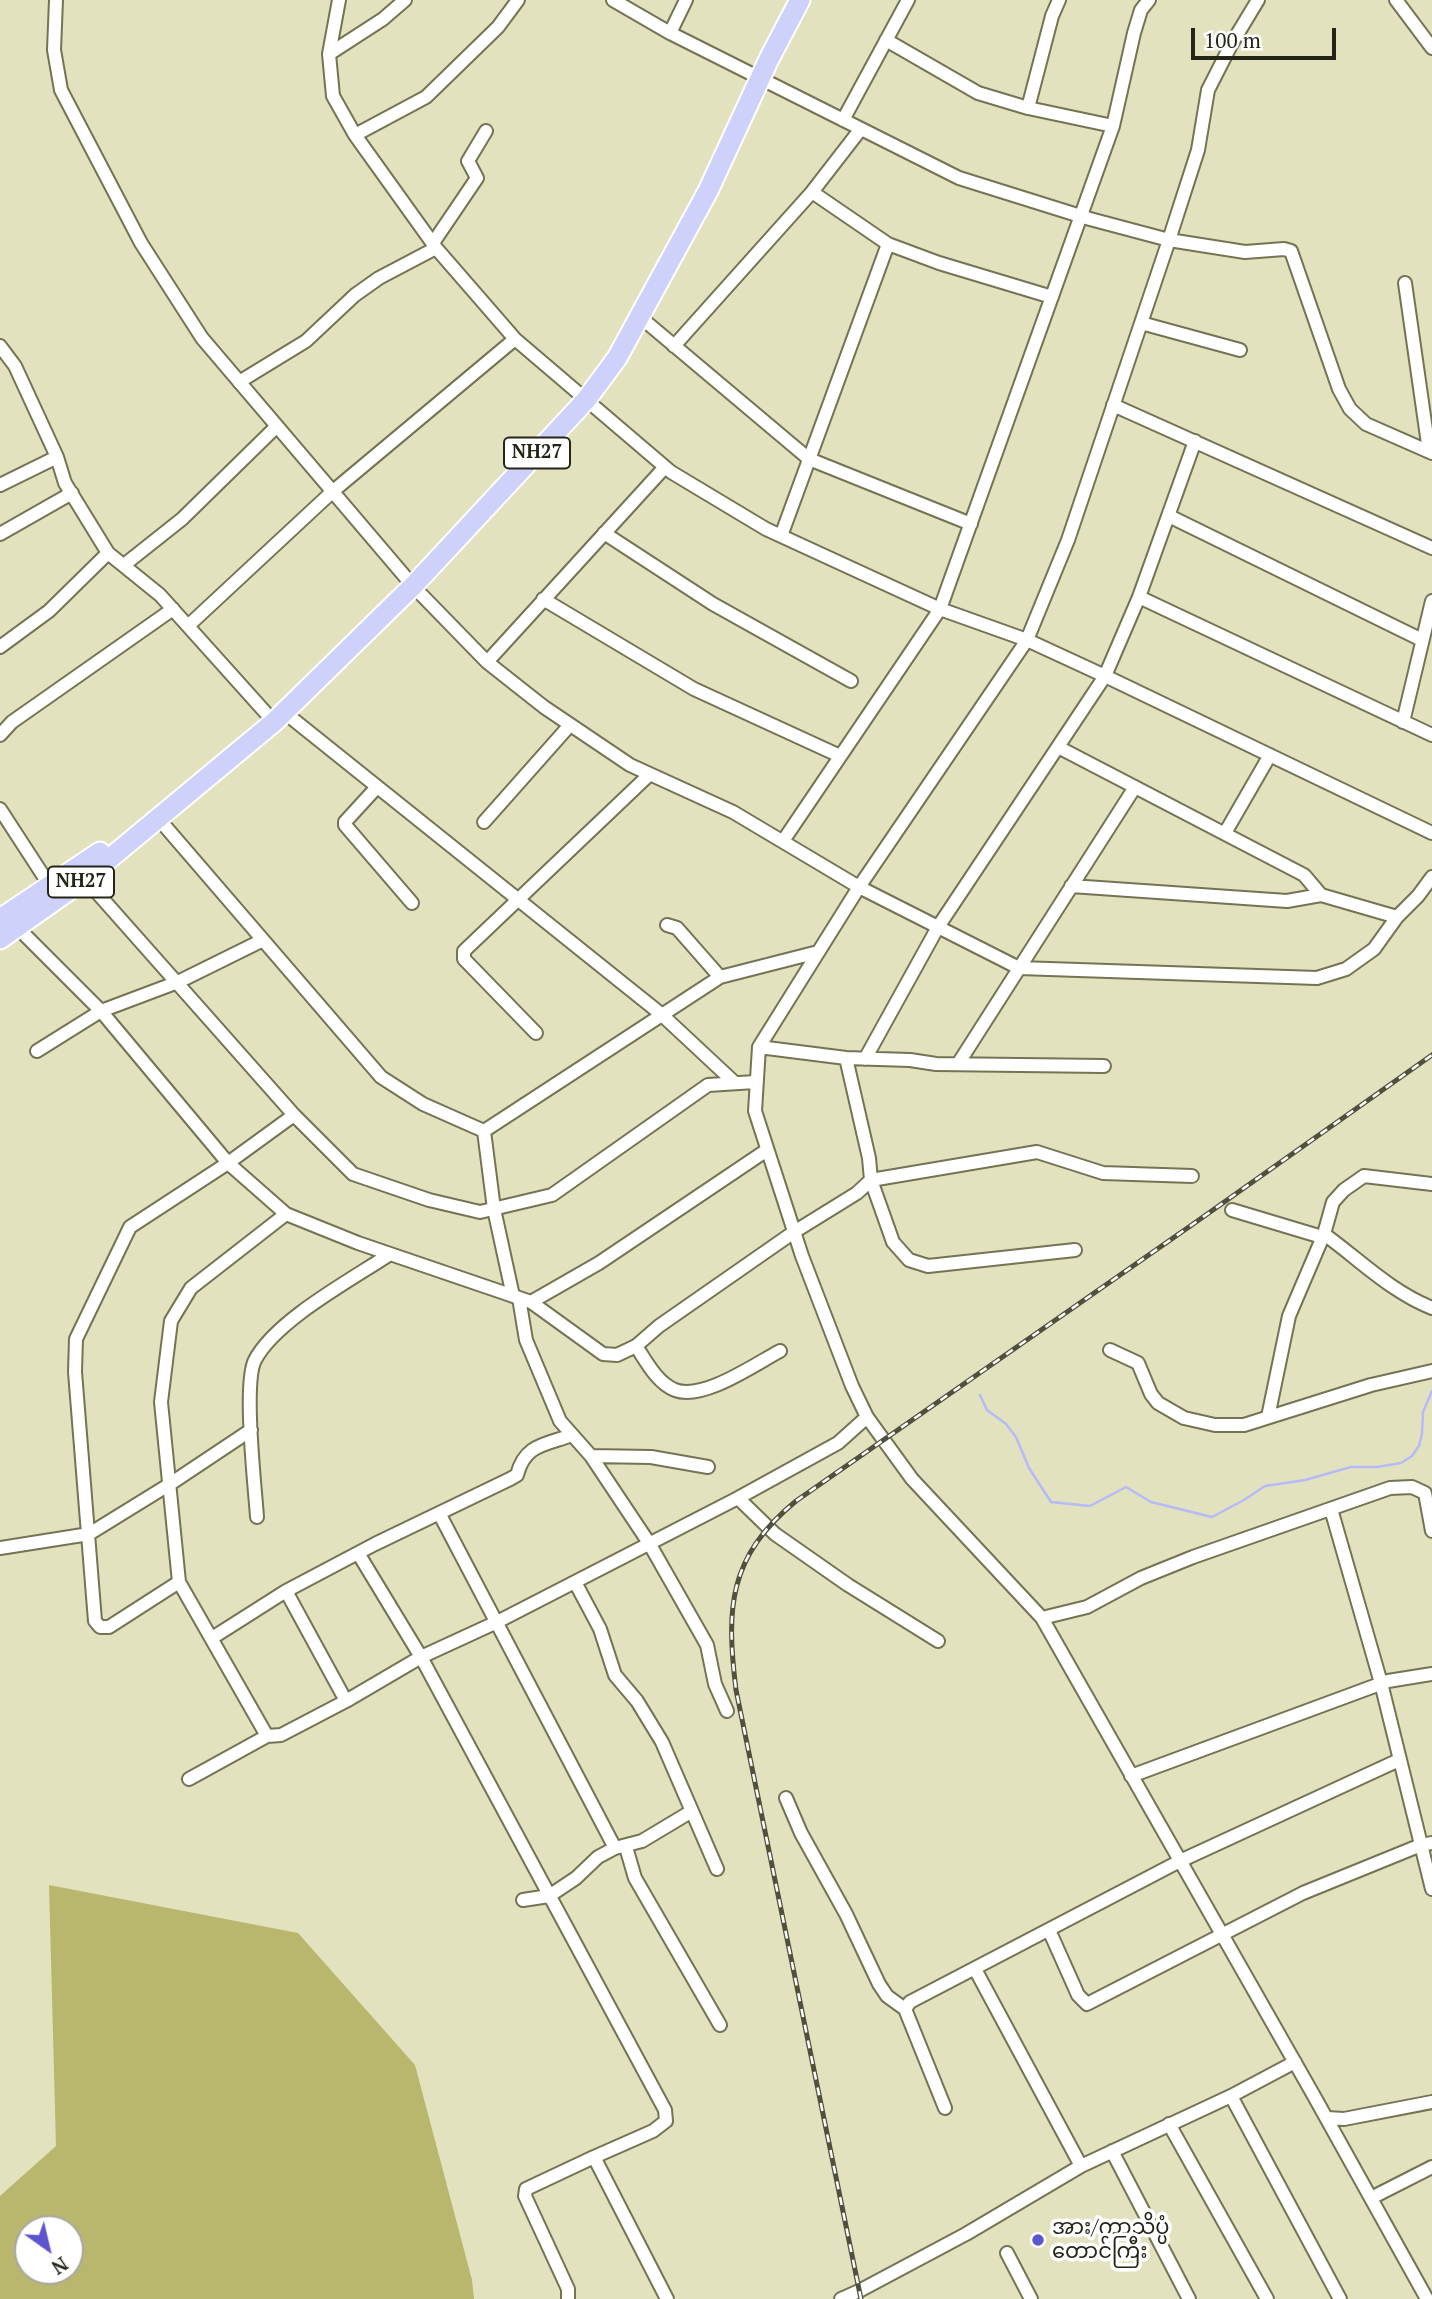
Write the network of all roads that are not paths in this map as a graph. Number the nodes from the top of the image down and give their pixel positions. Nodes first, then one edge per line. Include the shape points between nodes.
1 (56, 0) edge
2 (339, 0) edge
3 (405, 0) edge
4 (518, 0) edge
5 (612, 0) edge
6 (686, 0) edge
7 (800, 0) edge
8 (908, 0) edge
9 (1059, 0) edge
10 (1149, 0) edge
11 (1258, 0) edge
12 (1396, 0) edge
13 (670, 33) junction
14 (886, 40) junction
15 (1432, 48) edge
16 (330, 54) junction
17 (760, 78) junction
18 (1028, 108) junction
19 (842, 120) junction
20 (1113, 126) junction
21 (860, 130) junction
22 (486, 131) dead end
23 (355, 135) junction
24 (812, 192) junction
25 (1081, 217) junction
26 (1169, 240) junction
27 (888, 244) junction
28 (434, 246) junction
29 (1405, 283) dead end
30 (1052, 297) junction
31 (639, 316) junction
32 (1141, 323) junction
33 (515, 340) junction
34 (0, 346) edge
35 (674, 346) junction
36 (1240, 350) dead end
37 (239, 382) junction
38 (586, 400) junction
39 (1113, 405) junction
40 (277, 426) junction
41 (1195, 441) junction
42 (1430, 452) edge
43 (57, 457) junction
44 (809, 459) junction
45 (664, 467) junction
46 (0, 485) edge
47 (332, 492) junction
48 (72, 493) junction
49 (1169, 516) junction
50 (971, 524) junction
51 (604, 533) junction
52 (0, 534) edge
53 (781, 536) junction
54 (1432, 548) edge
55 (108, 553) junction
56 (124, 565) junction
57 (413, 586) junction
58 (1139, 597) junction
59 (544, 599) junction
60 (1432, 601) edge
61 (173, 609) junction
62 (940, 609) junction
63 (189, 625) junction
64 (1027, 640) junction
65 (1422, 640) junction
66 (0, 647) edge
67 (487, 662) junction
68 (1105, 676) junction
69 (851, 681) dead end
70 (279, 717) junction
71 (1403, 722) junction
72 (570, 725) junction
73 (0, 735) edge
74 (1432, 736) edge
75 (1058, 747) junction
76 (1270, 755) junction
77 (840, 756) junction
78 (650, 774) junction
79 (377, 787) junction
80 (1135, 787) junction
81 (2, 815) edge
82 (158, 818) junction
83 (484, 822) dead end
84 (1225, 833) junction
85 (1432, 833) edge
86 (783, 841) junction
87 (1432, 877) edge
88 (85, 879) junction
89 (50, 886) junction
90 (1071, 886) junction
91 (859, 887) junction
92 (1321, 895) junction
93 (516, 900) junction
94 (412, 903) dead end
95 (1397, 916) junction
96 (9, 923) edge
97 (667, 925) dead end
98 (938, 927) junction
99 (0, 939) edge
100 (263, 940) junction
101 (818, 953) junction
102 (1019, 968) junction
103 (720, 977) junction
104 (178, 982) junction
105 (101, 1011) junction
106 (661, 1014) junction
107 (536, 1033) dead end
108 (759, 1047) junction
109 (37, 1051) dead end
110 (846, 1058) junction
111 (865, 1059) junction
112 (958, 1063) junction
113 (1104, 1066) dead end
114 (755, 1082) junction
115 (735, 1083) junction
116 (295, 1115) junction
117 (484, 1131) junction
118 (767, 1150) junction
119 (228, 1163) junction
120 (1192, 1176) dead end
121 (871, 1180) junction
122 (1432, 1184) edge
123 (494, 1209) junction
124 (1232, 1210) dead end
125 (286, 1214) junction
126 (794, 1233) junction
127 (1323, 1236) junction
128 (1075, 1250) dead end
129 (390, 1254) junction
130 (521, 1299) junction
131 (1432, 1308) edge
132 (636, 1346) junction
133 (1110, 1350) dead end
134 (780, 1351) dead end
135 (1432, 1371) edge
136 (867, 1417) junction
137 (1268, 1417) junction
138 (251, 1430) junction
139 (572, 1435) junction
140 (591, 1455) junction
141 (708, 1467) dead end
142 (170, 1484) junction
143 (738, 1498) junction
144 (1331, 1509) junction
145 (439, 1513) junction
146 (257, 1517) dead end
147 (1432, 1531) edge
148 (89, 1534) junction
149 (649, 1543) junction
150 (0, 1548) edge
151 (358, 1553) junction
152 (179, 1582) junction
153 (575, 1582) junction
154 (286, 1591) junction
155 (1042, 1618) junction
156 (497, 1622) junction
157 (212, 1638) junction
158 (938, 1641) dead end
159 (421, 1657) junction
160 (1432, 1674) edge
161 (1381, 1683) junction
162 (346, 1701) junction
163 (727, 1711) dead end
164 (267, 1736) junction
165 (1399, 1760) junction
166 (1131, 1776) junction
167 (189, 1779) dead end
168 (786, 1798) dead end
169 (692, 1811) junction
170 (1426, 1844) edge
171 (620, 1847) junction
172 (1180, 1861) junction
173 (718, 1869) dead end
174 (1432, 1889) edge
175 (549, 1896) junction
176 (523, 1900) dead end
177 (1049, 1930) junction
178 (1222, 1934) junction
179 (975, 1969) junction
180 (905, 2009) junction
181 (720, 2025) dead end
182 (1295, 2062) junction
183 (1231, 2096) junction
184 (1432, 2102) edge
185 (945, 2108) dead end
186 (1327, 2119) junction
187 (1169, 2124) junction
188 (1112, 2151) junction
189 (594, 2157) junction
190 (1081, 2166) junction
191 (1432, 2167) edge
192 (1371, 2198) junction
193 (1007, 2253) dead end
194 (571, 2296) edge
195 (667, 2299) edge
196 (841, 2299) edge
197 (1031, 2299) edge
198 (1189, 2299) edge
199 (1267, 2299) edge
200 (1340, 2299) edge
201 (1427, 2299) edge

1 - 37 street via 54,50 61,90 141,243 202,338
2 - 16 street
3 - 16 street
4 - 23 street via 498,27 426,97
5 - 13 street
6 - 13 street
7 - 17 highway, NH27
8 - 14 street
9 - 18 street
10 - 20 street via 1133,33
11 - 26 street via 1208,90 1198,150
12 - 15 street
13 - 17 street
14 - 18 street via 978,93
14 - 19 street
16 - 23 street via 333,96
17 - 19 street
17 - 31 highway, NH27 via 708,191
18 - 20 street
19 - 21 street
20 - 25 street
21 - 24 street
21 - 25 street via 958,178
22 - 28 street via 468,161 477,178
23 - 28 street
24 - 27 street
24 - 35 street
25 - 26 street
25 - 30 street
26 - 32 street
26 - 42 street via 1245,252 1292,251 1350,409 1366,424
27 - 30 street
27 - 44 street
28 - 33 street
28 - 37 street via 363,289 306,341
29 - 42 street
30 - 50 street
31 - 35 street
31 - 38 highway, NH27 via 617,358
32 - 36 street
32 - 39 street
33 - 38 street
33 - 47 street
34 - 43 street via 15,366
35 - 44 street
37 - 40 street
38 - 45 street
38 - 57 highway, NH27
39 - 41 street
39 - 64 street via 1068,540
40 - 47 street
40 - 56 street via 182,519
41 - 49 street
41 - 54 street
43 - 46 street
43 - 48 street
44 - 50 street
44 - 53 street
45 - 51 street
45 - 53 street
47 - 57 street
47 - 63 street
48 - 52 street
48 - 55 street
49 - 58 street
49 - 65 street
50 - 62 street
51 - 59 street
51 - 69 street via 713,604
53 - 62 street
55 - 56 street
55 - 66 street via 49,611
56 - 61 street
57 - 67 street
57 - 70 highway, NH27
58 - 68 street
58 - 71 street
59 - 67 street
59 - 77 street via 694,689
60 - 65 street
61 - 63 street
61 - 73 street
62 - 64 street
62 - 77 street
63 - 70 street
64 - 68 street
64 - 91 street
65 - 71 street
67 - 72 street
68 - 75 street
68 - 76 street
70 - 79 street
70 - 82 highway, NH27
71 - 74 street
72 - 78 street
72 - 83 street
75 - 80 street
75 - 98 street
76 - 84 street
76 - 85 street
77 - 86 street
78 - 86 street
78 - 93 street
79 - 93 street
79 - 94 street via 345,825
80 - 84 street
80 - 90 street
81 - 89 street
82 - 88 highway, NH27
82 - 89 highway, NH27 via 127,833
82 - 100 street
84 - 92 street via 1304,875
86 - 91 street
87 - 95 street
88 - 96 highway, NH27
88 - 104 street
89 - 96 highway, NH27
90 - 92 street via 1287,901
90 - 102 street
91 - 98 street
91 - 101 street
92 - 95 street
93 - 106 street
93 - 107 street via 469,944 464,959
95 - 102 street via 1361,960 1317,978
96 - 99 highway, NH27
96 - 105 street
97 - 103 street via 677,928
98 - 102 street
98 - 111 street
100 - 104 street
100 - 117 street via 381,1077 423,1104
101 - 103 street
101 - 108 street
102 - 112 street
103 - 106 street
104 - 105 street
104 - 116 street
105 - 109 street
105 - 119 street
106 - 115 street
106 - 117 street
108 - 110 street
108 - 114 street
110 - 111 street
110 - 121 street
111 - 112 street
112 - 113 street
114 - 115 street
114 - 118 street via 755,1111
115 - 123 street via 708,1085 552,1195
116 - 119 street
116 - 123 street via 353,1174 429,1200 480,1212
117 - 123 street
118 - 126 street
118 - 130 street via 598,1263
119 - 125 street
119 - 148 street via 130,1227 76,1339
120 - 121 street via 1103,1173 1037,1152
121 - 126 street
121 - 128 street via 893,1242 909,1259 928,1266
122 - 127 street via 1364,1176 1333,1202
123 - 130 street
124 - 127 street
125 - 129 street
125 - 142 street via 191,1289 171,1321 161,1402
126 - 132 street
126 - 136 street
127 - 131 street via 1410,1299
127 - 137 street via 1289,1316
129 - 130 street
129 - 138 street via 283,1325 267,1343 253,1363
130 - 132 street via 603,1354 617,1355
130 - 139 street via 526,1340 560,1421
132 - 134 street via 657,1377 675,1390 691,1393 708,1389
133 - 137 street via 1138,1363 1158,1403 1184,1418 1244,1425
135 - 137 street
136 - 143 street via 838,1443
136 - 155 street via 912,1479
138 - 142 street
138 - 146 street
139 - 140 street
139 - 145 street via 532,1448 520,1461 517,1475
140 - 141 street via 651,1457
140 - 149 street
142 - 148 street
142 - 152 street
143 - 149 street
143 - 158 street via 775,1534
144 - 147 street via 1390,1488 1412,1487 1424,1493
144 - 155 street via 1193,1557 1087,1607
144 - 161 street
145 - 151 street
145 - 156 street
148 - 150 street
148 - 152 street via 95,1621 100,1627 109,1628
149 - 153 street
149 - 163 street via 706,1645
151 - 154 street
151 - 159 street
152 - 157 street
153 - 156 street
153 - 169 street via 600,1629 615,1675 662,1742
154 - 157 street
154 - 162 street
155 - 166 street
156 - 159 street
156 - 171 street
157 - 164 street
159 - 162 street
159 - 175 street
160 - 161 street
161 - 165 street
161 - 166 street
162 - 164 street via 281,1735
164 - 167 street
165 - 170 street
165 - 172 street
166 - 172 street
168 - 180 street via 879,1984
169 - 171 street via 642,1841
169 - 173 street
170 - 174 street
170 - 178 street via 1303,1893
171 - 175 street via 598,1857
171 - 181 street
172 - 177 street
172 - 178 street
175 - 176 street
175 - 189 street via 666,2110 666,2121 653,2132
177 - 178 street via 1078,1995 1087,2004
177 - 179 street
178 - 182 street
179 - 180 street via 910,2002
179 - 190 street
180 - 185 street
182 - 183 street
182 - 186 street
183 - 187 street
183 - 200 street
184 - 186 street
186 - 192 street
187 - 188 street
187 - 199 street
188 - 190 street
188 - 198 street
189 - 194 street via 526,2189 525,2196
189 - 195 street
190 - 196 street
191 - 192 street
192 - 201 street
193 - 197 street

